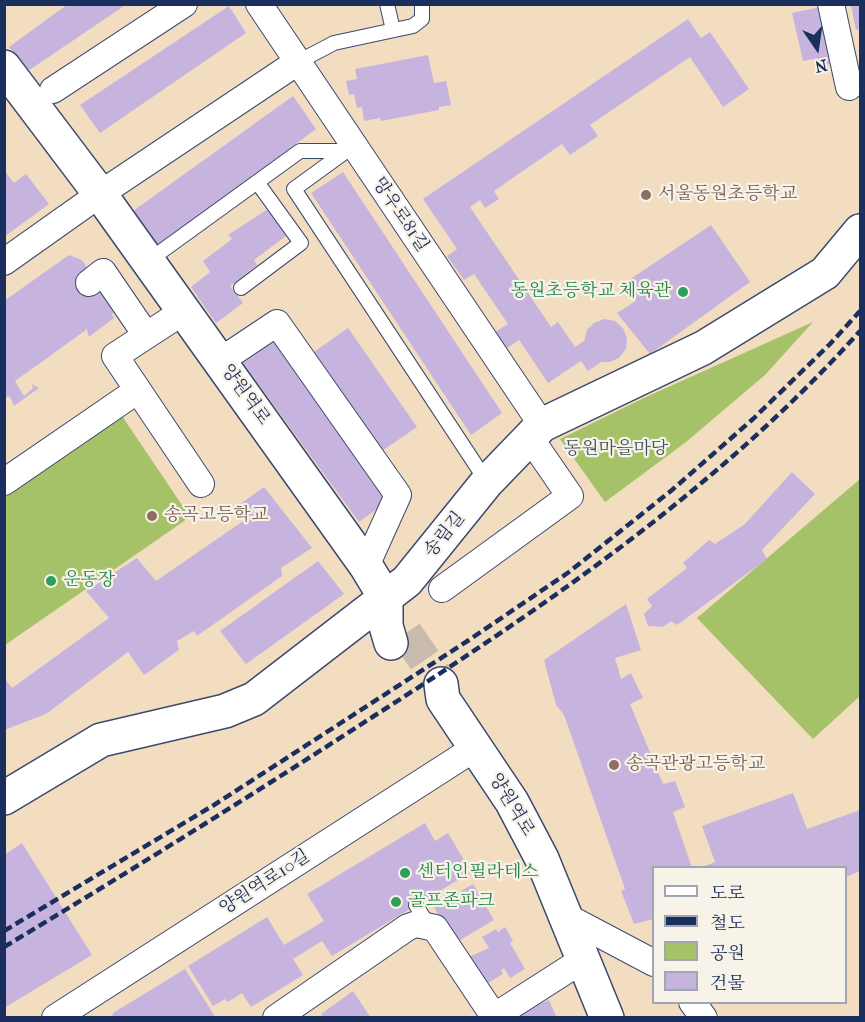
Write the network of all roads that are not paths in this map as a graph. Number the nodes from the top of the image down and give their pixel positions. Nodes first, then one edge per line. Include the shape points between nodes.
1 (184, 4) edge
2 (259, 4) edge
3 (387, 4) edge
4 (422, 4) edge
5 (831, 4) edge
6 (393, 30) junction
7 (850, 44) edge
8 (296, 63) junction
9 (4, 67) edge
10 (849, 87) dead end
11 (53, 90) dead end
12 (349, 148) junction
13 (257, 182) junction
14 (100, 194) junction
15 (861, 231) edge
16 (148, 261) junction
17 (4, 262) edge
18 (89, 283) dead end
19 (241, 288) dead end
20 (184, 311) junction
21 (146, 335) junction
22 (220, 361) junction
23 (138, 390) junction
24 (536, 432) junction
25 (4, 482) edge
26 (487, 482) junction
27 (201, 484) dead end
28 (366, 566) junction
29 (442, 589) dead end
30 (392, 623) junction
31 (437, 692) tunnel mouth
32 (475, 748) junction
33 (4, 798) edge
34 (567, 917) junction
35 (584, 959) junction
36 (652, 962) edge
37 (694, 1004) edge
38 (65, 1015) edge
39 (276, 1017) edge
40 (494, 1017) edge
41 (607, 1017) edge
42 (704, 1017) edge

1 - 11 street
2 - 8 street, 망우로81길
3 - 6 lane
4 - 6 lane via 424,14 418,24
5 - 7 street
6 - 8 lane via 334,43
7 - 10 street
8 - 12 street, 망우로81길
8 - 14 street
9 - 14 street, 양원역로
12 - 13 lane via 300,151
12 - 24 street, 망우로81길
12 - 26 lane via 294,189
13 - 16 lane
13 - 19 lane via 301,243
14 - 16 street, 양원역로
14 - 17 street
15 - 24 street, 송림길 via 825,273 703,348
16 - 20 street, 양원역로
18 - 21 street via 103,272
20 - 21 street
20 - 22 street, 양원역로
21 - 23 street via 115,356
22 - 28 street, 양원역로
22 - 28 street via 277,323 398,495
23 - 25 street
23 - 27 street
24 - 26 street, 송림길
24 - 29 street, 망우로81길 via 570,496
26 - 30 street, 송림길 via 415,573
28 - 30 street, 양원역로
30 - 33 street, 송림길 via 254,699 216,713 101,740
31 - 32 street, 양원역로
32 - 34 street, 양원역로 via 512,802
32 - 38 street, 양원역로10길
34 - 35 street, 양원역로
34 - 36 street
35 - 40 street
35 - 41 street, 양원역로
37 - 42 street
39 - 40 street via 417,924 422,915 435,928

